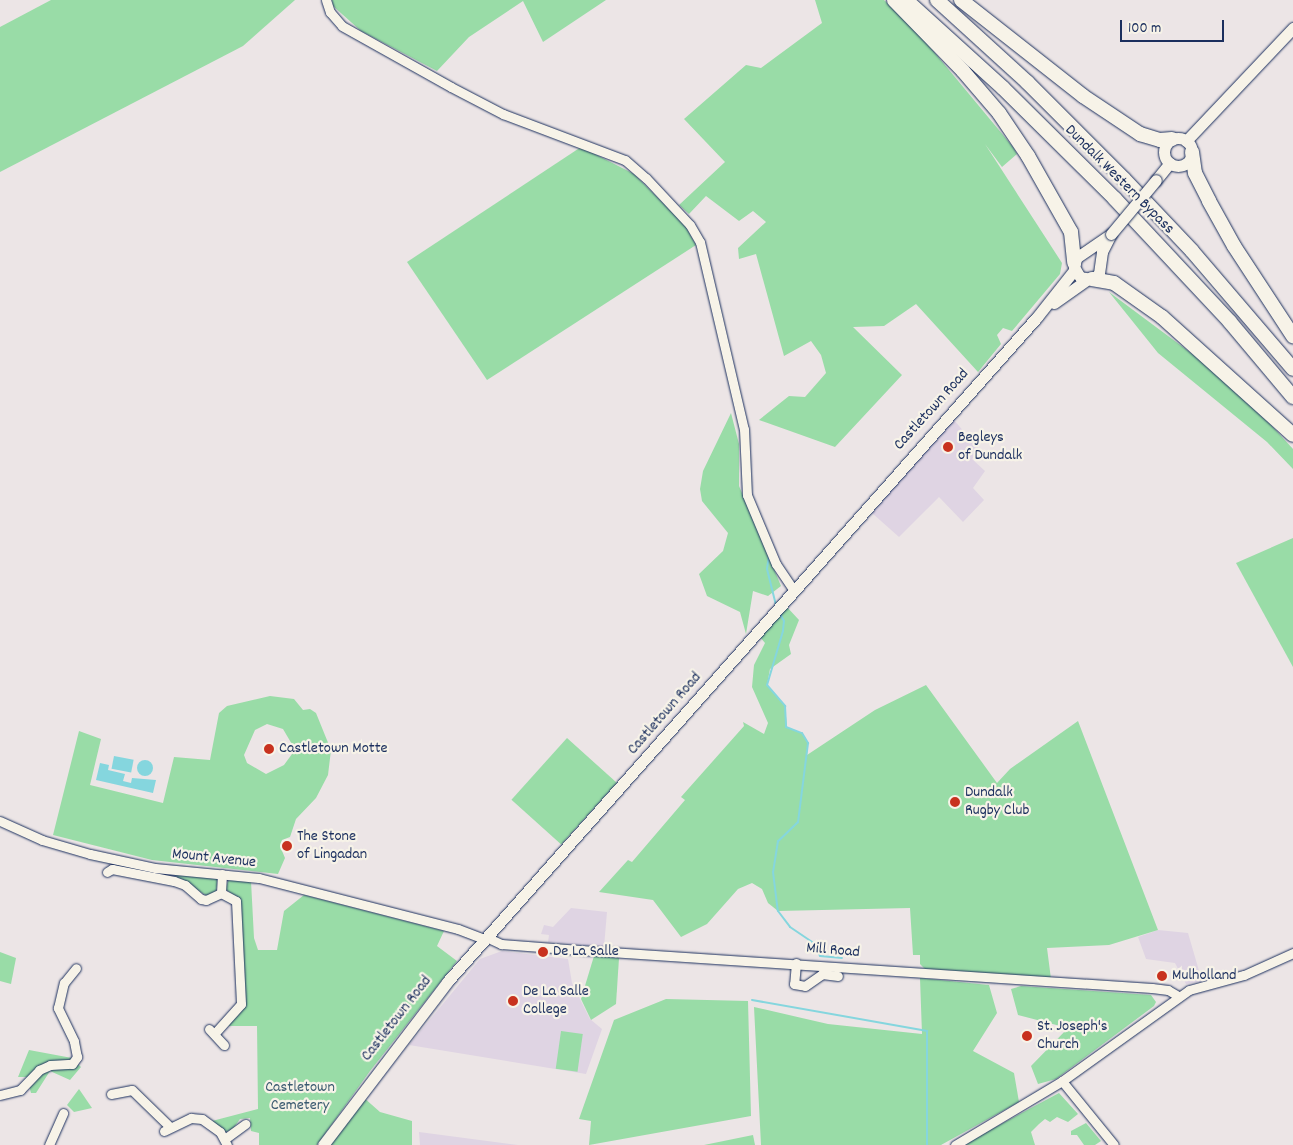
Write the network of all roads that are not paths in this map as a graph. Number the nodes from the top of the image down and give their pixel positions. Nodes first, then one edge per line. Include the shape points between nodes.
1 (326, 0) edge
2 (894, 0) edge
3 (906, 0) edge
4 (937, 0) edge
5 (960, 0) edge
6 (1293, 28) edge
7 (1172, 139) junction
8 (1189, 147) junction
9 (1170, 163) junction
10 (1111, 234) junction
11 (1077, 261) junction
12 (1102, 263) junction
13 (1090, 279) junction
14 (1041, 313) junction
15 (1293, 336) edge
16 (1293, 369) edge
17 (1293, 398) edge
18 (1293, 435) edge
19 (794, 592) junction
20 (0, 821) edge
21 (107, 872) dead end
22 (222, 874) junction
23 (221, 893) junction
24 (485, 938) junction
25 (1293, 952) edge
26 (796, 963) junction
27 (76, 968) dead end
28 (838, 976) dead end
29 (1178, 996) junction
30 (224, 1044) dead end
31 (1062, 1081) junction
32 (111, 1094) dead end
33 (0, 1095) edge
34 (63, 1112) dead end
35 (245, 1124) dead end
36 (226, 1142) edge
37 (49, 1145) edge
38 (323, 1145) edge
39 (955, 1145) edge
40 (1114, 1145) edge

1 - 19 street via 330,12 342,26 443,83 503,114 625,160 690,225 700,242 744,429 747,495 776,564
2 - 11 highway via 969,78 1023,148 1071,232
3 - 17 highway, Dundalk Western Bypass via 1003,88 1114,199 1230,322
4 - 16 highway, Dundalk Western Bypass via 1027,82 1117,172 1192,251
5 - 7 highway via 1083,96 1140,134 1160,140
6 - 8 main road
7 - 8 main road
7 - 9 main road via 1164,151
8 - 9 main road via 1186,164
8 - 15 highway via 1195,173 1209,201 1234,246
9 - 10 main road, bridge
10 - 11 main road
10 - 12 main road
11 - 12 main road via 1096,254
11 - 13 main road via 1080,277
11 - 14 main road, Castletown Road
12 - 13 main road via 1099,274
13 - 14 main road, Castletown Road
13 - 18 highway via 1114,283 1162,317
14 - 19 main road, Castletown Road
19 - 24 main road, Castletown Road
20 - 22 street, Mount Avenue via 42,840 90,854 155,868
21 - 23 street via 112,869 174,881 185,885 200,899 206,900
22 - 23 street
22 - 24 street, Mount Avenue via 258,878
23 - 30 street via 236,901 238,912 241,1004 211,1032
24 - 26 street, Mill Road via 501,944
24 - 38 main road, Castletown Road via 403,1038
25 - 29 street via 1244,975
26 - 28 street via 794,984 805,986 822,974
26 - 29 street, Mill Road via 1152,988 1168,990
27 - 33 street via 64,983 58,1008 74,1041 77,1057 72,1064 50,1065 39,1070 20,1090
29 - 31 street
31 - 39 street
31 - 40 street
32 - 36 street via 132,1090 167,1129 191,1118 202,1119
34 - 37 street
35 - 36 street

